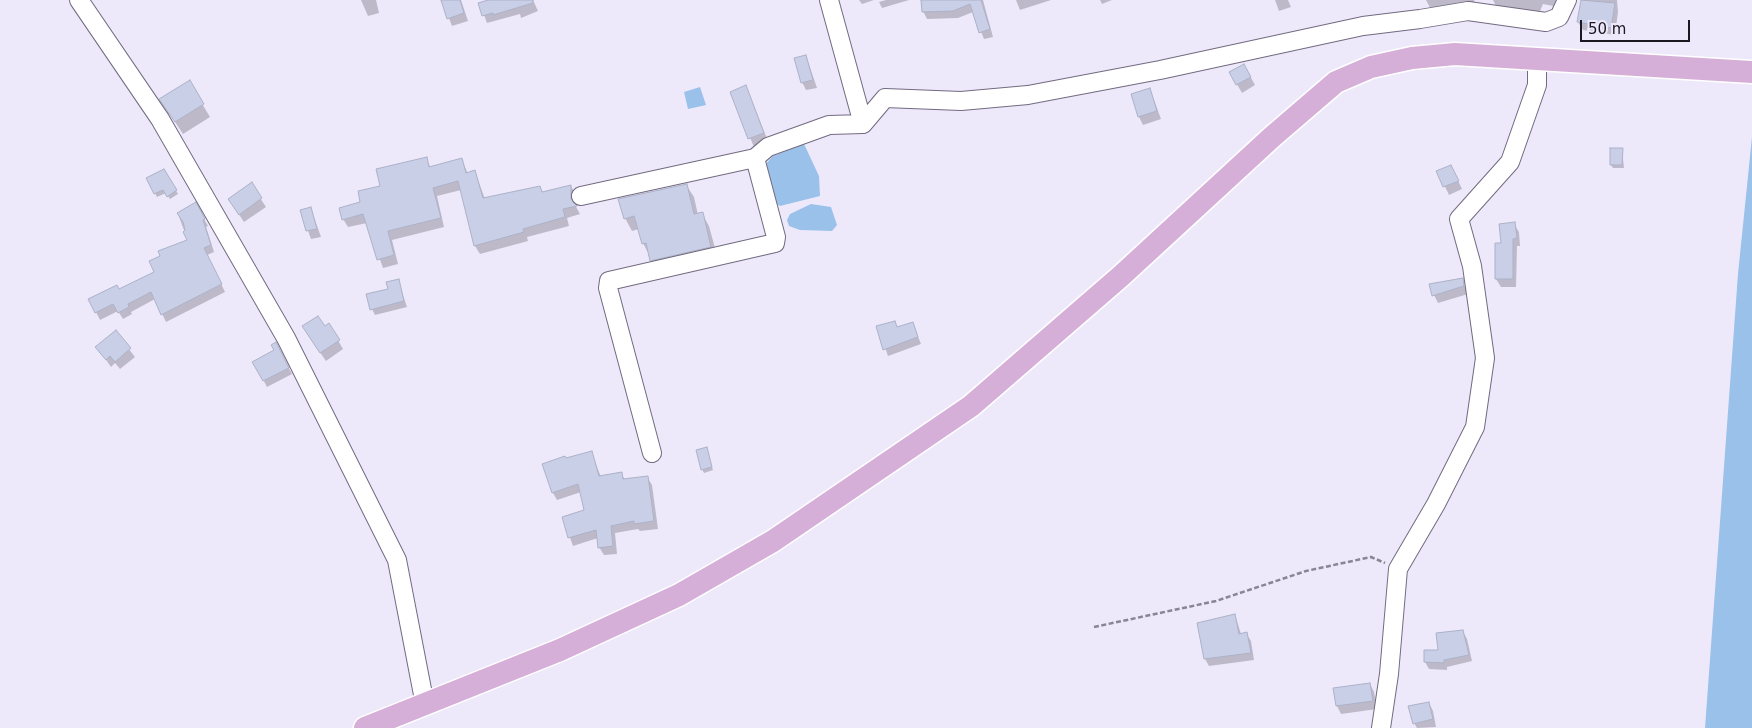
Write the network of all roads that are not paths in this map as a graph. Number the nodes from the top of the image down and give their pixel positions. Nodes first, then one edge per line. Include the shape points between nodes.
1 (79, 0) edge
2 (829, 0) edge
3 (1567, 0) edge
4 (1537, 58) junction
5 (1752, 72) edge
6 (863, 124) junction
7 (755, 158) junction
8 (581, 196) dead end
9 (652, 453) dead end
10 (426, 705) junction
11 (366, 728) edge
12 (1381, 728) edge

1 - 10 street via 160,118 286,338 397,560
2 - 6 street
3 - 6 street via 1559,17 1546,22 1468,10 1420,20 1363,26 1028,95 961,100 885,98
4 - 5 main road
4 - 10 main road via 1455,54 1412,58 1371,67 1336,82 971,406 773,541 679,595 560,650
4 - 12 street via 1537,85 1510,162 1459,219 1472,266 1485,358 1475,427 1398,569
6 - 7 street via 829,125 768,147
7 - 8 street
7 - 9 street via 775,243 609,280 608,288
10 - 11 main road

